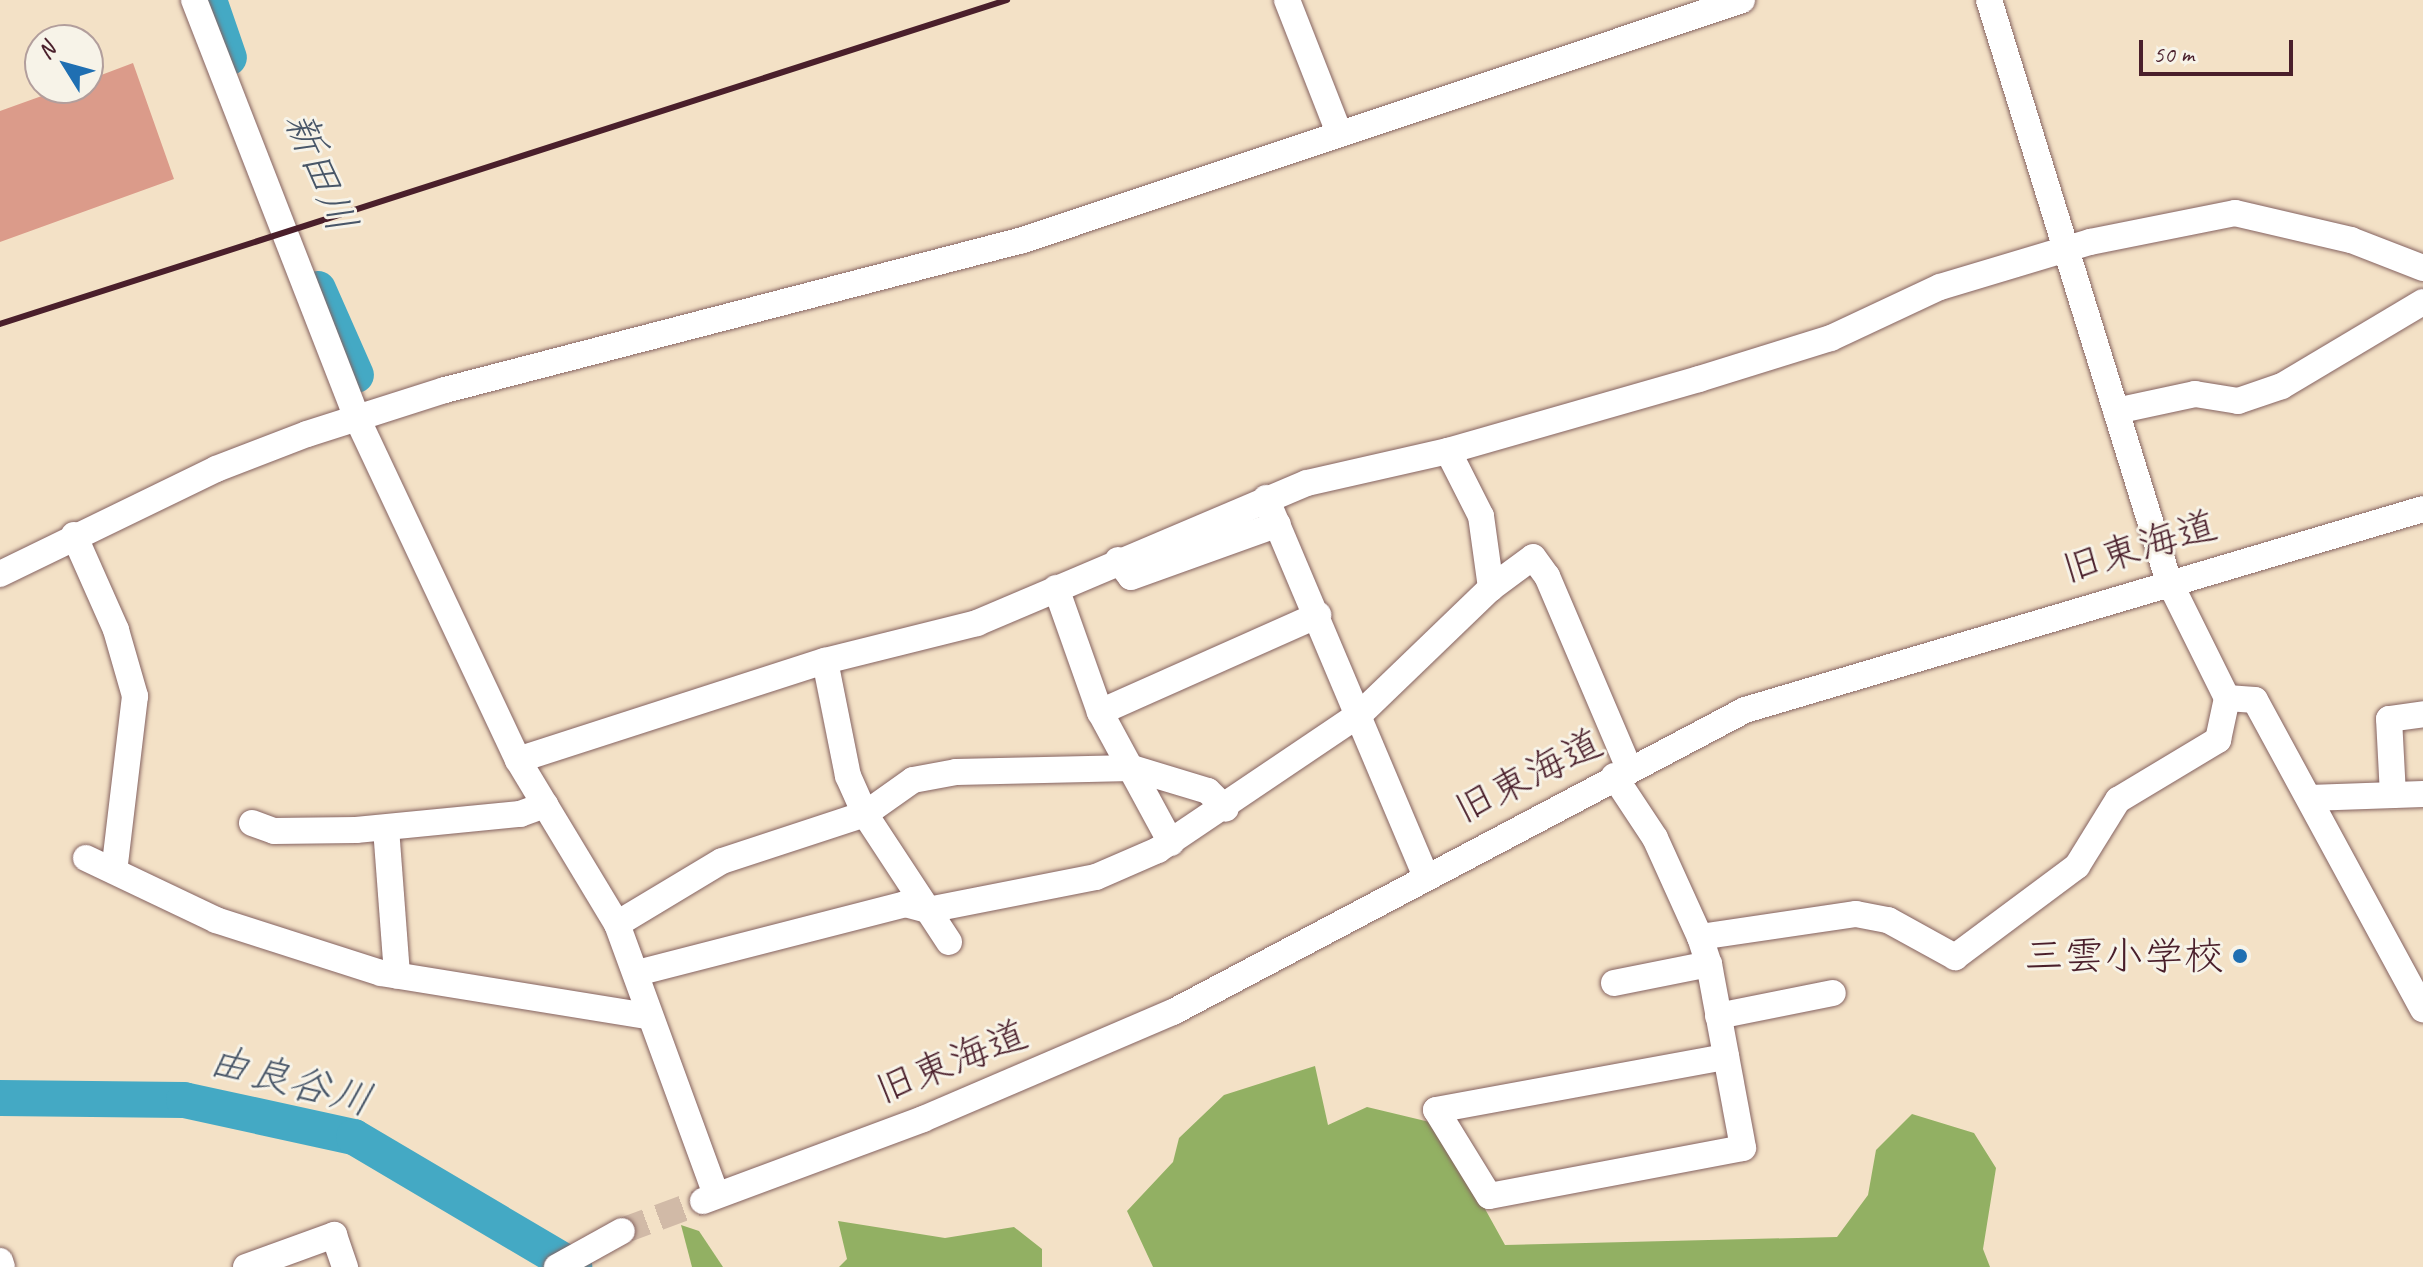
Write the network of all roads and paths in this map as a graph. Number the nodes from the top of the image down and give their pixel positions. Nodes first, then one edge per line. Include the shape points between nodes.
1 (194, 0) edge
2 (1287, 0) edge
3 (1742, 0) edge
4 (1989, 0) edge
5 (1339, 133) junction
6 (2066, 251) junction
7 (2422, 274) edge
8 (2423, 302) edge
9 (2116, 411) junction
10 (357, 418) junction
11 (1448, 451) junction
12 (1266, 498) junction
13 (2423, 509) edge
14 (1278, 524) junction
15 (74, 535) junction
16 (1118, 560) junction
17 (0, 574) edge
18 (2168, 579) junction
19 (1056, 588) junction
20 (1491, 588) junction
21 (1318, 615) junction
22 (825, 661) junction
23 (2227, 698) junction
24 (1100, 712) junction
25 (1361, 713) junction
26 (2423, 714) edge
27 (518, 760) junction
28 (1132, 768) junction
29 (1622, 772) junction
30 (2423, 794) edge
31 (2393, 795) junction
32 (2309, 798) junction
33 (545, 805) junction
34 (1226, 809) junction
35 (865, 814) junction
36 (252, 823) dead end
37 (386, 828) junction
38 (1171, 843) junction
39 (86, 858) dead end
40 (114, 871) junction
41 (1425, 875) junction
42 (928, 910) junction
43 (617, 924) junction
44 (1700, 937) junction
45 (949, 942) dead end
46 (1709, 964) junction
47 (637, 973) junction
48 (397, 976) junction
49 (1614, 983) dead end
50 (1833, 993) dead end
51 (2423, 1009) edge
52 (646, 1016) junction
53 (1718, 1016) junction
54 (1726, 1057) junction
55 (622, 1231) tunnel mouth
56 (0, 1261) edge
57 (2, 1267) edge
58 (246, 1267) edge
59 (345, 1267) edge
60 (557, 1267) edge

1 - 10 street
2 - 5 street
3 - 5 street
4 - 6 street
5 - 10 street via 1023,240
6 - 7 street via 2235,213 2366,245
6 - 9 street
6 - 11 street via 1940,287 1831,338
8 - 9 street via 2282,386 2238,401 2195,394
9 - 18 street
10 - 15 street via 216,469
10 - 27 street
11 - 12 street
11 - 20 street via 1481,516
12 - 14 street
12 - 16 street
13 - 18 street, 旧東海道
14 - 16 street via 1131,577
14 - 21 street
15 - 17 street
15 - 40 street via 116,630 135,696
16 - 19 street
18 - 23 street
18 - 29 street, 旧東海道 via 1745,710
19 - 22 street via 977,623
19 - 24 street
20 - 25 street
20 - 29 street via 1533,557 1540,566
21 - 24 street
21 - 25 street
22 - 27 street
22 - 35 street via 848,776
23 - 32 street via 2255,700
23 - 44 street via 2218,740 2118,800 2077,866 1955,957 1939,955 1888,920 1856,914
24 - 28 street
25 - 34 street
25 - 41 street
26 - 31 street via 2389,719
27 - 33 street
28 - 34 street via 1208,791
28 - 35 street via 956,772 913,780
28 - 38 street
29 - 41 street, 旧東海道
29 - 44 street
30 - 31 street
31 - 32 street
32 - 51 street
33 - 37 street via 520,814
33 - 43 street
34 - 38 street
35 - 42 street
35 - 43 street via 722,861
36 - 37 street via 274,831
37 - 48 street
38 - 42 street via 1096,877
39 - 40 street
40 - 48 street via 216,920
41 - 52 street, 旧東海道 via 1173,1012 923,1119 709,1198
42 - 45 street
42 - 47 street via 894,907
43 - 47 street
44 - 46 street
46 - 49 street
46 - 53 street
47 - 52 street
48 - 52 street
50 - 53 street
53 - 54 street
54 - 54 street via 1743,1148 1489,1196 1436,1110
55 - 60 street
56 - 57 street
58 - 59 street via 334,1235

